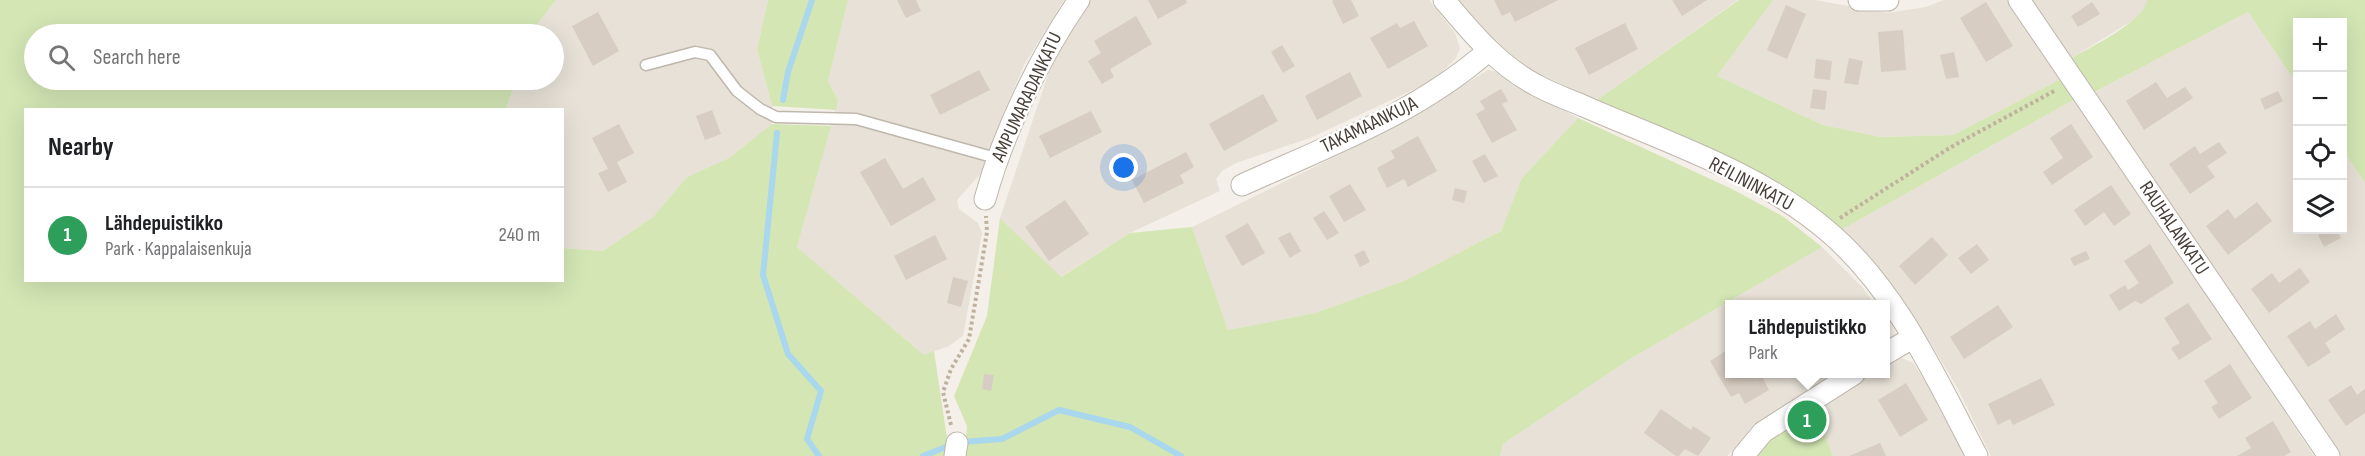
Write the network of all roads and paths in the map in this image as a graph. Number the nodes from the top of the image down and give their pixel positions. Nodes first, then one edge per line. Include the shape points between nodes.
1 (1079, 0) edge
2 (1444, 0) edge
3 (1859, 0) edge
4 (1888, 0) edge
5 (2019, 0) edge
6 (1488, 51) junction
7 (646, 65) dead end
8 (2075, 80) junction
9 (996, 158) junction
10 (1242, 185) dead end
11 (985, 200) joint
12 (1824, 228) junction
13 (1889, 300) edge
14 (1890, 302) edge
15 (1912, 338) junction
16 (1890, 351) edge
17 (1848, 378) edge
18 (956, 449) edge
19 (1743, 456) edge
20 (1977, 456) edge
21 (2328, 456) edge

1 - 9 street, AMPUMARADANKATU via 1058,30
2 - 6 street, REILININKATU
3 - 4 street
5 - 8 street, RAUHALANKATU
6 - 10 street, TAKAMAANKUJA via 1455,80 1388,120
6 - 12 street, REILININKATU via 1536,85 1740,175
7 - 9 lane via 695,52 710,55 737,91 776,117 856,119
8 - 12 path via 1951,147
8 - 21 street, RAUHALANKATU
9 - 11 street, AMPUMARADANKATU
11 - 18 path via 987,231 969,339 943,392
12 - 13 street, REILININKATU via 1852,253
14 - 15 street, REILININKATU
15 - 16 street
15 - 20 street, REILININKATU
17 - 19 street via 1763,432

